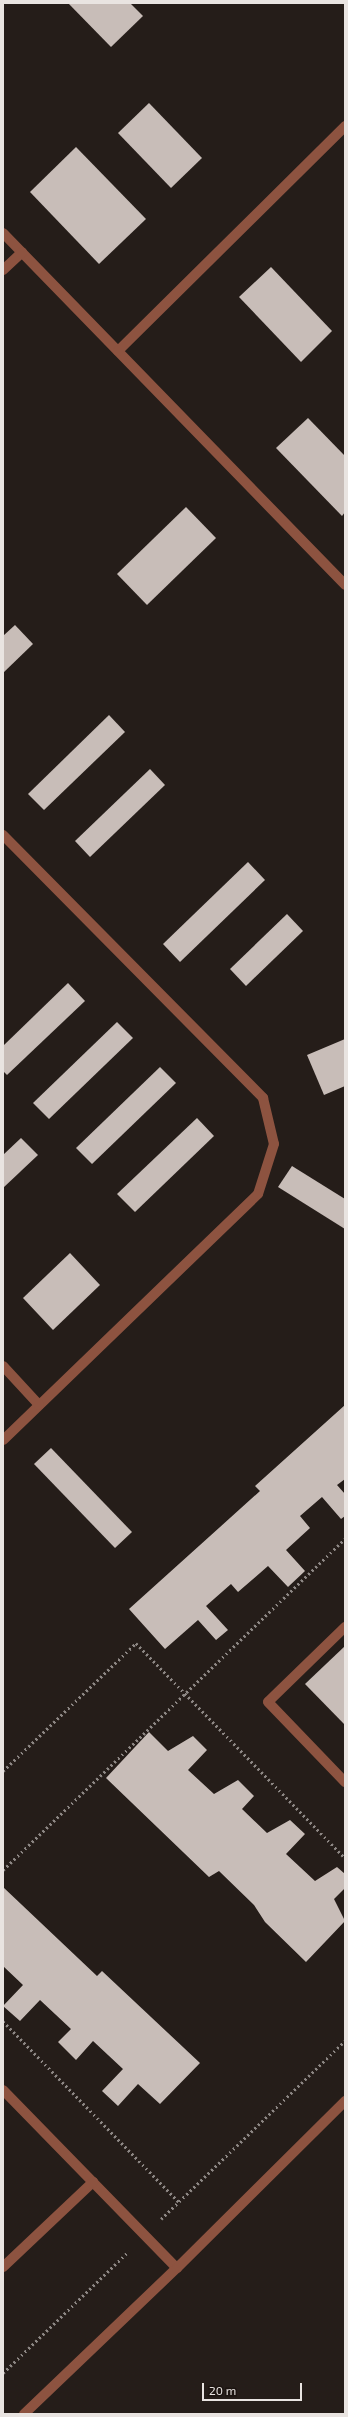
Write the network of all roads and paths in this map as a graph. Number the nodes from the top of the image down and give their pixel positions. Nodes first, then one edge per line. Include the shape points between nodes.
1 (345, 126) edge
2 (3, 233) edge
3 (22, 252) junction
4 (3, 270) edge
5 (118, 351) junction
6 (345, 585) edge
7 (3, 835) edge
8 (3, 1366) edge
9 (39, 1405) junction
10 (3, 1440) edge
11 (345, 1538) edge
12 (345, 1627) edge
13 (185, 1693) junction
14 (3, 1771) edge
15 (343, 1776) edge
16 (345, 1858) edge
17 (3, 1870) edge
18 (3, 2021) edge
19 (345, 2041) edge
20 (3, 2090) edge
21 (345, 2101) edge
22 (93, 2182) junction
23 (179, 2202) junction
24 (145, 2235) junction
25 (3, 2267) edge
26 (177, 2268) junction
27 (3, 2373) edge
28 (24, 2414) edge

1 - 5 lane
2 - 3 lane
3 - 4 lane
3 - 5 lane
5 - 6 lane
7 - 9 lane via 263,1098 274,1144 258,1194
8 - 9 lane
9 - 10 lane
11 - 13 path
12 - 15 lane via 268,1702
13 - 14 path via 136,1643
13 - 16 path
13 - 17 path
18 - 23 path
19 - 23 path
20 - 22 lane
21 - 26 lane
22 - 24 lane
22 - 25 lane
23 - 24 path
24 - 26 lane
24 - 27 path
26 - 28 lane

